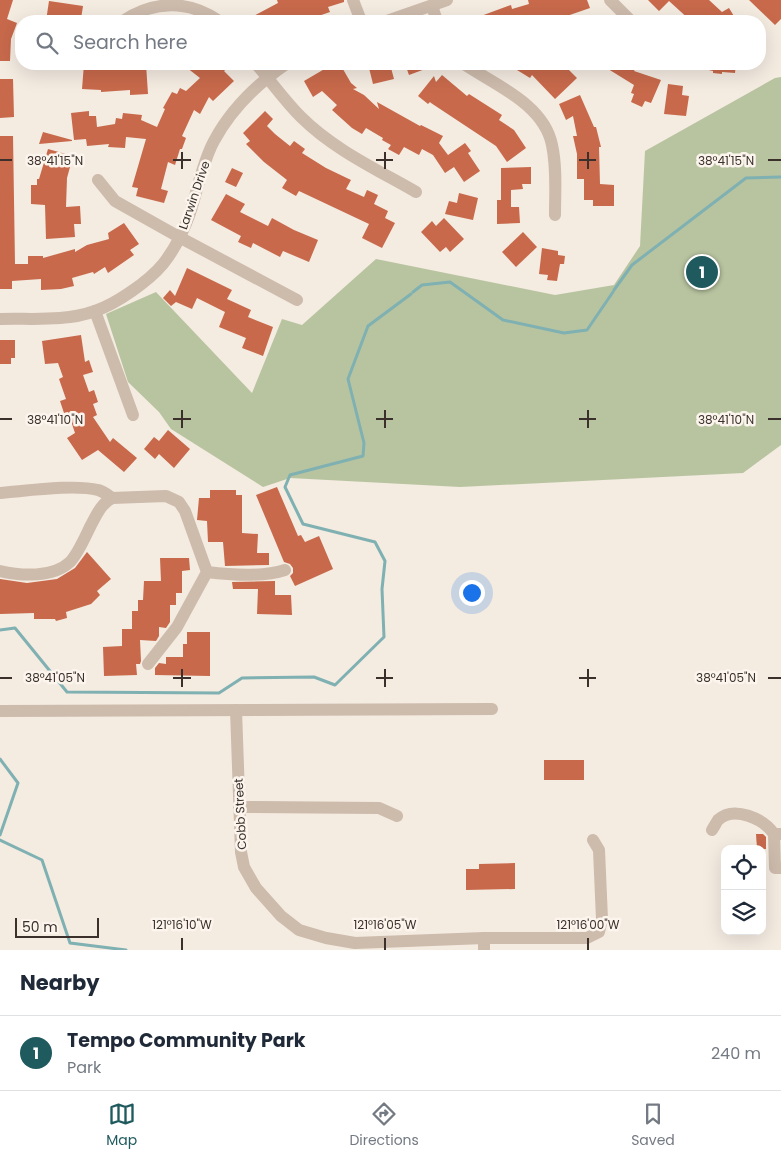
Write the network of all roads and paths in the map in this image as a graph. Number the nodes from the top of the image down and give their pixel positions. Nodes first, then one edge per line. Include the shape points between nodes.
1 (354, 0) edge
2 (447, 0) edge
3 (610, 0) edge
4 (432, 6) junction
5 (133, 15) edge
6 (209, 15) edge
7 (359, 15) edge
8 (405, 15) edge
9 (435, 15) edge
10 (625, 15) edge
11 (261, 70) edge
12 (278, 70) edge
13 (473, 70) edge
14 (268, 78) junction
15 (98, 180) dead end
16 (416, 192) dead end
17 (555, 215) dead end
18 (179, 238) junction
19 (297, 300) dead end
20 (95, 311) junction
21 (0, 319) edge
22 (133, 415) dead end
23 (0, 493) edge
24 (112, 498) junction
25 (285, 570) dead end
26 (0, 571) edge
27 (207, 572) junction
28 (148, 664) dead end
29 (492, 709) dead end
30 (236, 710) junction
31 (0, 711) edge
32 (239, 807) junction
33 (397, 816) dead end
34 (712, 830) dead end
35 (778, 834) edge
36 (593, 840) dead end
37 (781, 868) edge
38 (484, 944) edge

1 - 7 street
2 - 4 street
3 - 10 street
4 - 8 street
4 - 9 street
5 - 6 street via 144,8 161,4 180,4
11 - 14 street
12 - 14 street, Larwin Drive
13 - 17 street via 522,101 545,127 554,157
14 - 16 street via 301,117 332,143
14 - 18 street, Larwin Drive via 246,97 214,141
15 - 18 street via 115,201
18 - 19 street
18 - 20 street, Larwin Drive via 163,264 130,293
20 - 21 street, Larwin Drive via 52,318
20 - 22 street
23 - 24 street via 89,488 100,490
24 - 26 street via 99,510 71,561 45,573
24 - 27 street via 166,496 180,502
25 - 27 street via 275,573
27 - 28 street via 177,627
29 - 30 street
30 - 31 street
30 - 32 street, Cobb Street
32 - 33 street via 379,808
32 - 38 street, Cobb Street via 244,867 266,901 300,930 355,943
34 - 35 street via 719,820 744,814 766,824
35 - 37 street via 775,868
36 - 38 street, Cobb Street via 599,850 602,919 599,932 587,938

